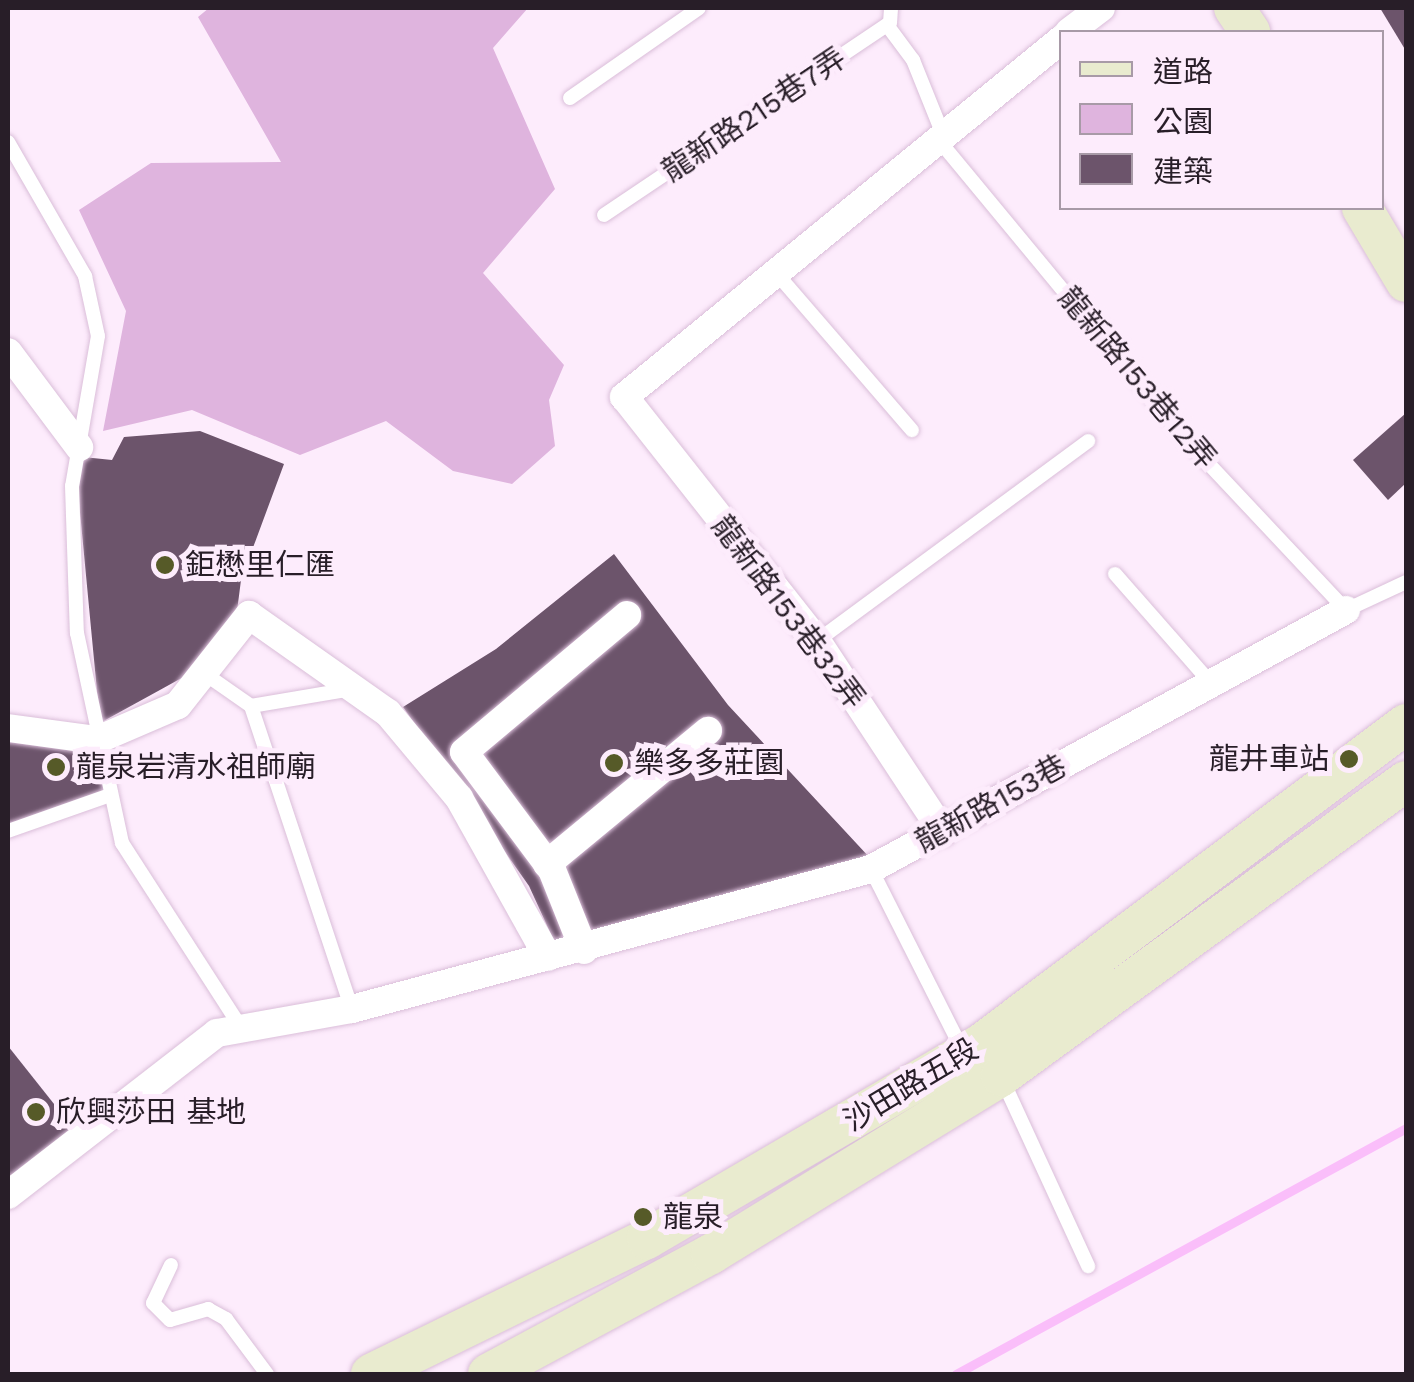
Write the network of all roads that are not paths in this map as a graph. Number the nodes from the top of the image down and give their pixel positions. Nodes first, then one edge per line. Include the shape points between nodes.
1 (699, 8) edge
2 (891, 8) edge
3 (1101, 8) edge
4 (1234, 8) edge
5 (886, 25) junction
6 (1072, 30) edge
7 (1249, 30) edge
8 (1059, 40) edge
9 (570, 98) dead end
10 (939, 135) junction
11 (8, 142) edge
12 (1363, 210) edge
13 (604, 215) dead end
14 (778, 275) junction
15 (1406, 282) edge
16 (8, 352) edge
17 (912, 430) dead end
18 (1088, 441) dead end
19 (79, 447) junction
20 (1115, 574) dead end
21 (1406, 582) edge
22 (1346, 610) junction
23 (627, 615) dead end
24 (817, 642) junction
25 (208, 676) junction
26 (1208, 680) junction
27 (352, 689) junction
28 (251, 706) junction
29 (1406, 724) edge
30 (8, 728) edge
31 (708, 731) dead end
32 (97, 740) junction
33 (1406, 781) edge
34 (110, 795) junction
35 (8, 831) edge
36 (943, 832) junction
37 (547, 864) junction
38 (871, 869) junction
39 (584, 950) junction
40 (548, 957) junction
41 (352, 1009) junction
42 (240, 1026) junction
43 (983, 1073) junction
44 (8, 1195) edge
45 (171, 1265) dead end
46 (1088, 1266) dead end
47 (267, 1374) edge
48 (371, 1374) edge
49 (488, 1374) edge

1 - 9 lane
2 - 5 lane
3 - 6 street
4 - 7 street
5 - 10 lane, 龍新路153巷12弄 via 913,60
5 - 13 lane, 龍新路215巷7弄
8 - 10 street
10 - 14 street
10 - 22 lane, 龍新路153巷12弄 via 1191,445
11 - 19 lane via 85,276 98,336
12 - 15 street
14 - 17 lane
14 - 24 street, 龍新路153巷32弄 via 624,397
16 - 19 street
18 - 24 lane
19 - 32 lane via 77,633
20 - 26 lane
21 - 22 lane, 龍新路153巷
22 - 26 street, 龍新路153巷
23 - 37 street via 466,743
24 - 36 street, 龍新路153巷32弄
25 - 27 street via 249,615
25 - 28 lane
25 - 32 street via 178,705
26 - 36 street, 龍新路153巷
27 - 28 lane
27 - 40 street via 388,713 459,798
28 - 41 lane
29 - 43 street, 沙田路五段
30 - 32 street
31 - 37 street
32 - 34 lane
33 - 43 street, 沙田路五段
34 - 35 lane
34 - 42 lane via 122,843
36 - 38 street, 龍新路153巷
37 - 39 street
38 - 39 street, 龍新路153巷
38 - 43 lane
39 - 40 street, 龍新路153巷
40 - 41 street, 龍新路153巷
41 - 42 street, 龍新路153巷
42 - 44 street, 龍新路153巷 via 218,1033
43 - 46 lane
43 - 48 street, 沙田路五段
43 - 49 street, 沙田路五段 via 711,1254
45 - 47 lane via 153,1303 170,1320 208,1309 226,1319

